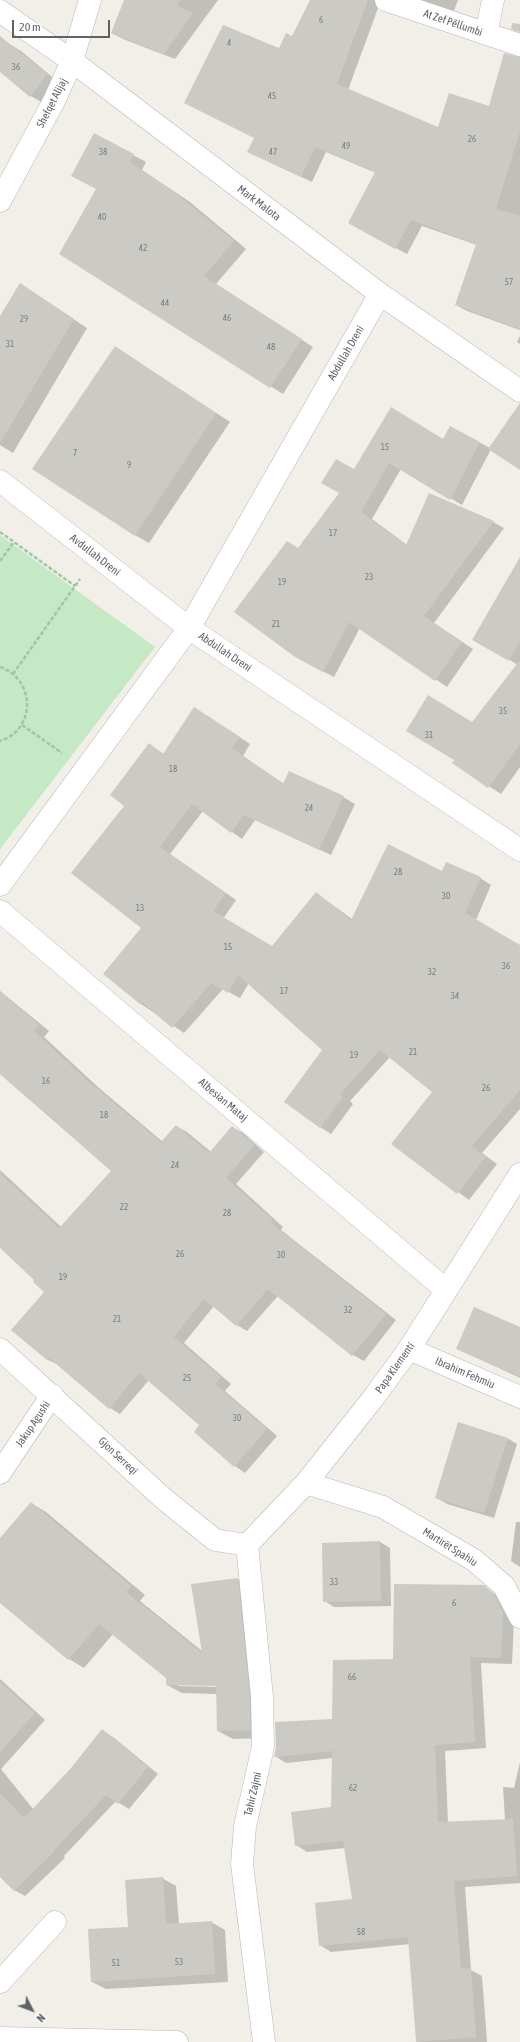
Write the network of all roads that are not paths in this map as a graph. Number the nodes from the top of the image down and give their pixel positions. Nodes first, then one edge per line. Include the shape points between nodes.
1 (90, 0) edge
2 (386, 0) edge
3 (493, 0) edge
4 (0, 11) edge
5 (486, 34) junction
6 (520, 45) edge
7 (72, 61) junction
8 (0, 201) edge
9 (380, 294) junction
10 (520, 391) edge
11 (0, 481) edge
12 (189, 628) junction
13 (520, 850) edge
14 (0, 885) edge
15 (0, 911) edge
16 (520, 1174) edge
17 (446, 1290) junction
18 (410, 1349) junction
19 (4, 1357) edge
20 (52, 1395) junction
21 (520, 1397) edge
22 (0, 1473) edge
23 (306, 1483) junction
24 (247, 1545) junction
25 (520, 1617) edge
26 (55, 1922) dead end
27 (0, 1982) edge
28 (0, 2038) edge
29 (177, 2042) edge
30 (264, 2042) edge

1 - 7 street, Shefqet Alijaj
2 - 5 street, At Zef Pëllumbi
3 - 5 street
4 - 7 street, Mark Malota
5 - 6 street, At Zef Pëllumbi
7 - 8 street, Shefqet Alijaj
7 - 9 street, Mark Malota
9 - 10 street, Mark Malota
9 - 12 street, Abdullah Dreni
11 - 12 street, Avdullah Dreni
12 - 13 street, Abdullah Dreni
12 - 14 street
15 - 17 street, Albesian Mataj
16 - 17 street, Papa Klementi
17 - 18 street, Papa Klementi
18 - 21 street, Ibrahim Fehmiu
18 - 23 street, Papa Klementi
19 - 20 street, Gjon Serreqi
20 - 22 street, Jakup Agushi
20 - 24 street, Gjon Serreqi via 164,1499 215,1540
23 - 24 street, Papa Klementi
23 - 25 street, Martirët Spahiu via 383,1507 474,1560 504,1586
24 - 30 street, Tahir Zajmi via 262,1697 263,1747 245,1826 242,1864
26 - 27 street
28 - 29 street

